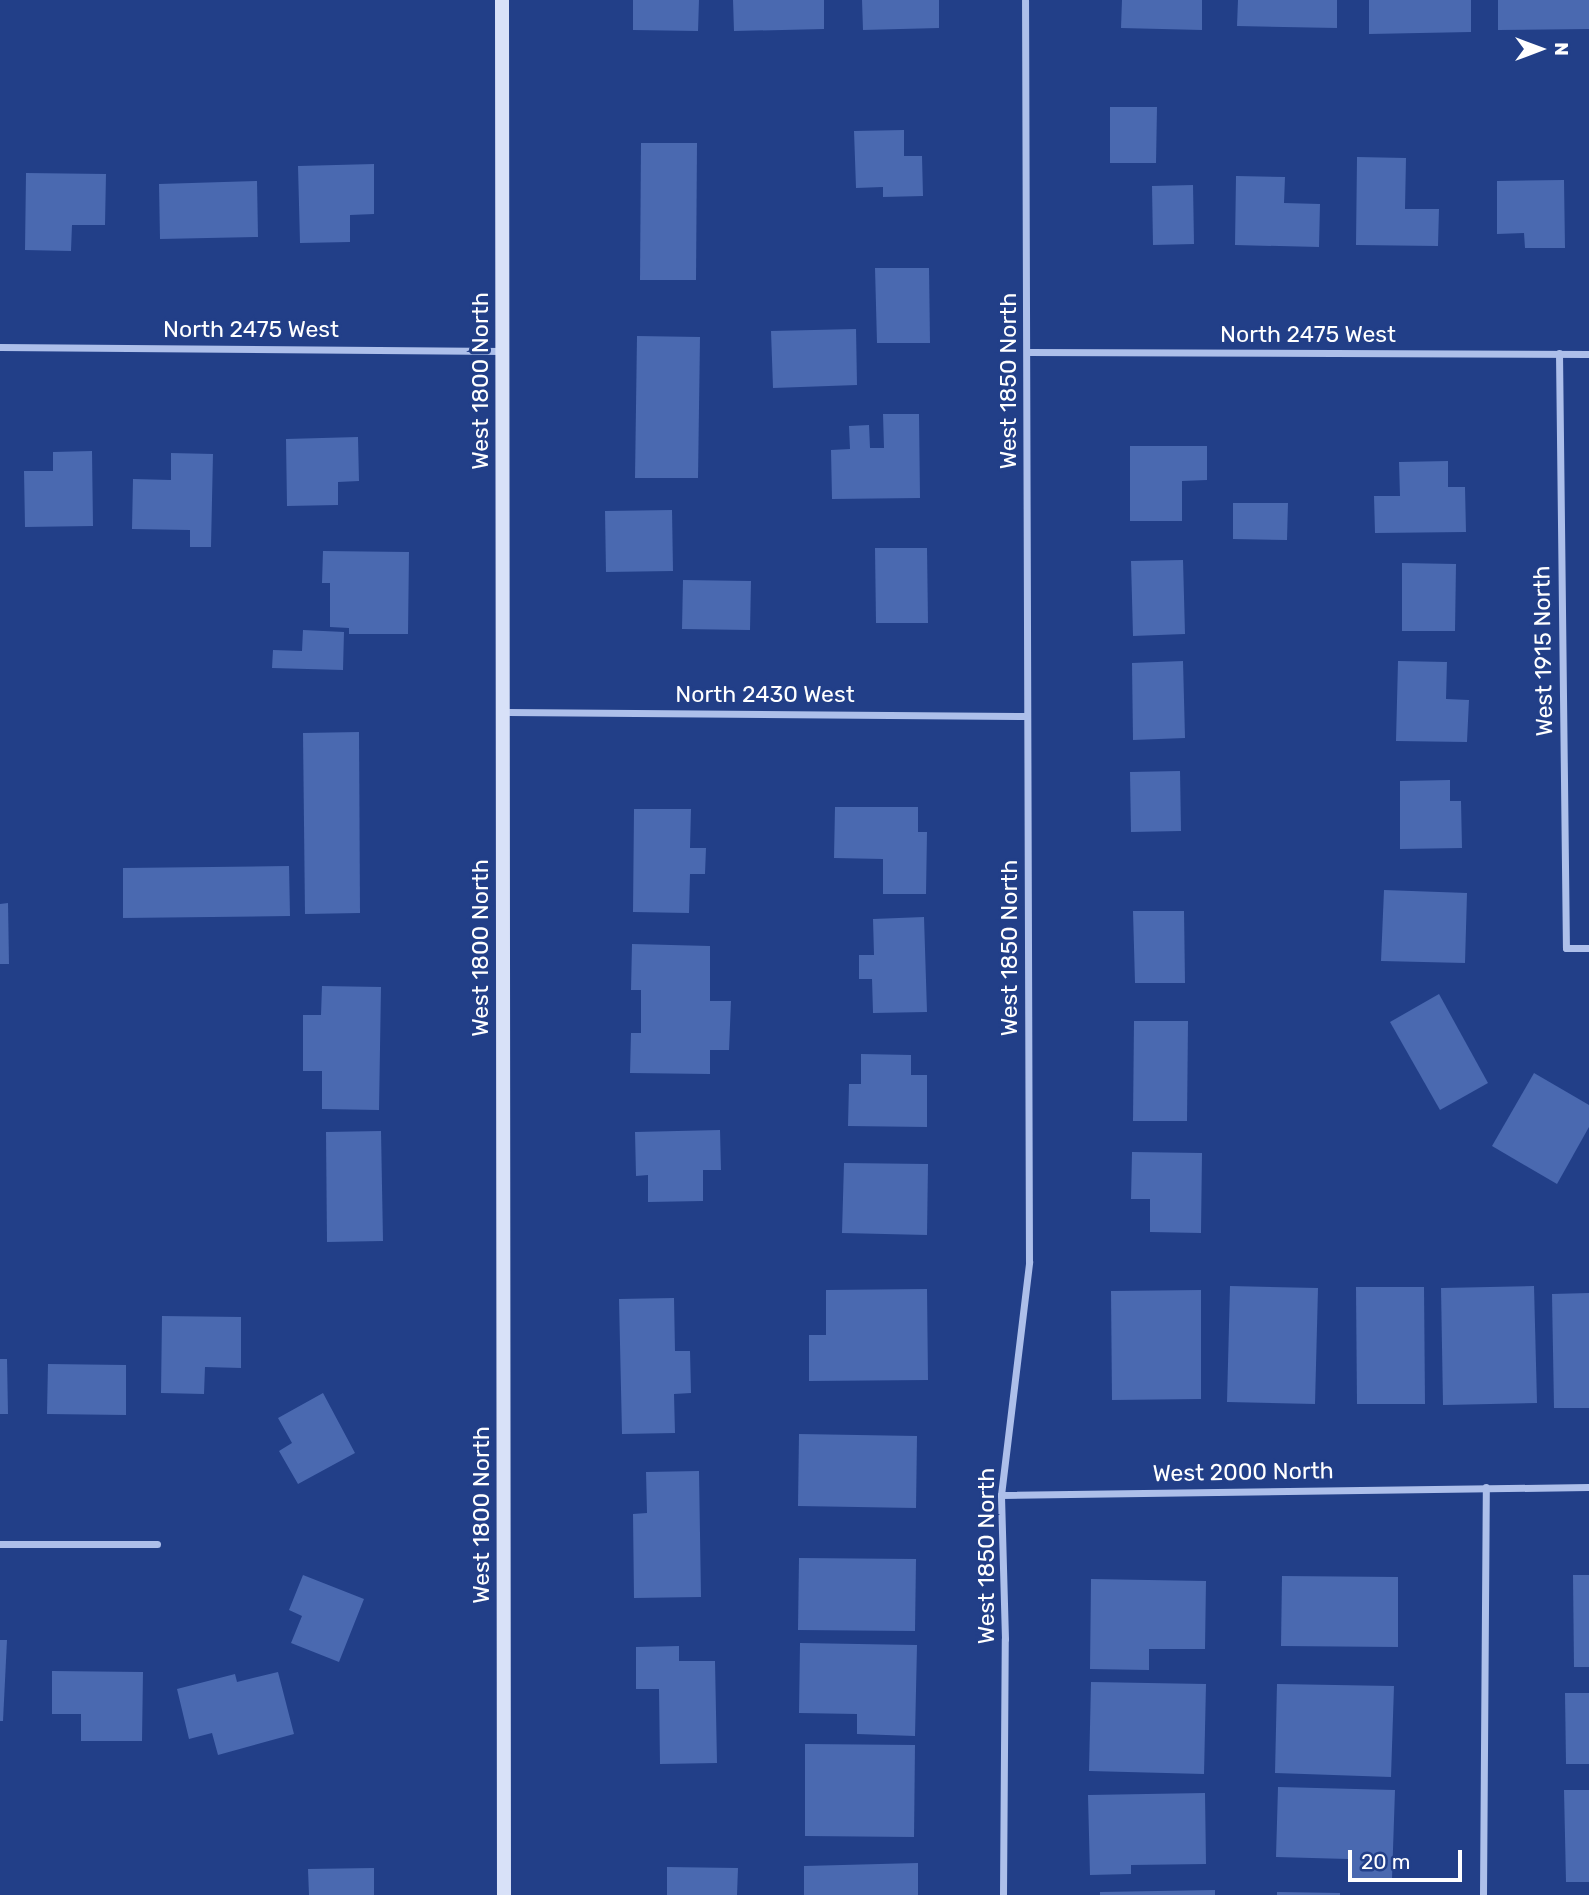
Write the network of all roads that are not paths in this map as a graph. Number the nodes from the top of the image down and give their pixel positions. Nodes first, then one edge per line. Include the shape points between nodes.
1 (502, 0) edge
2 (1026, 0) edge
3 (0, 347) edge
4 (502, 351) junction
5 (1027, 352) junction
6 (1559, 354) junction
7 (1589, 354) edge
8 (503, 712) junction
9 (1027, 716) junction
10 (1589, 948) edge
11 (1486, 1487) junction
12 (1589, 1487) edge
13 (1001, 1495) junction
14 (0, 1544) edge
15 (157, 1544) dead end
16 (504, 1895) edge
17 (1003, 1895) edge
18 (1483, 1895) edge

1 - 4 main road, West 1800 North
2 - 5 street, West 1850 North
3 - 4 street, North 2475 West
4 - 8 main road, West 1800 North
5 - 6 street, North 2475 West
5 - 9 street, West 1850 North
6 - 7 street, North 2475 West
6 - 10 street, West 1915 North via 1566,948
8 - 9 street, North 2430 West
8 - 16 main road, West 1800 North
9 - 13 street, West 1850 North via 1029,1262
11 - 12 street, West 2000 North
11 - 13 street, West 2000 North
11 - 18 street
13 - 17 street, West 1850 North
14 - 15 street

